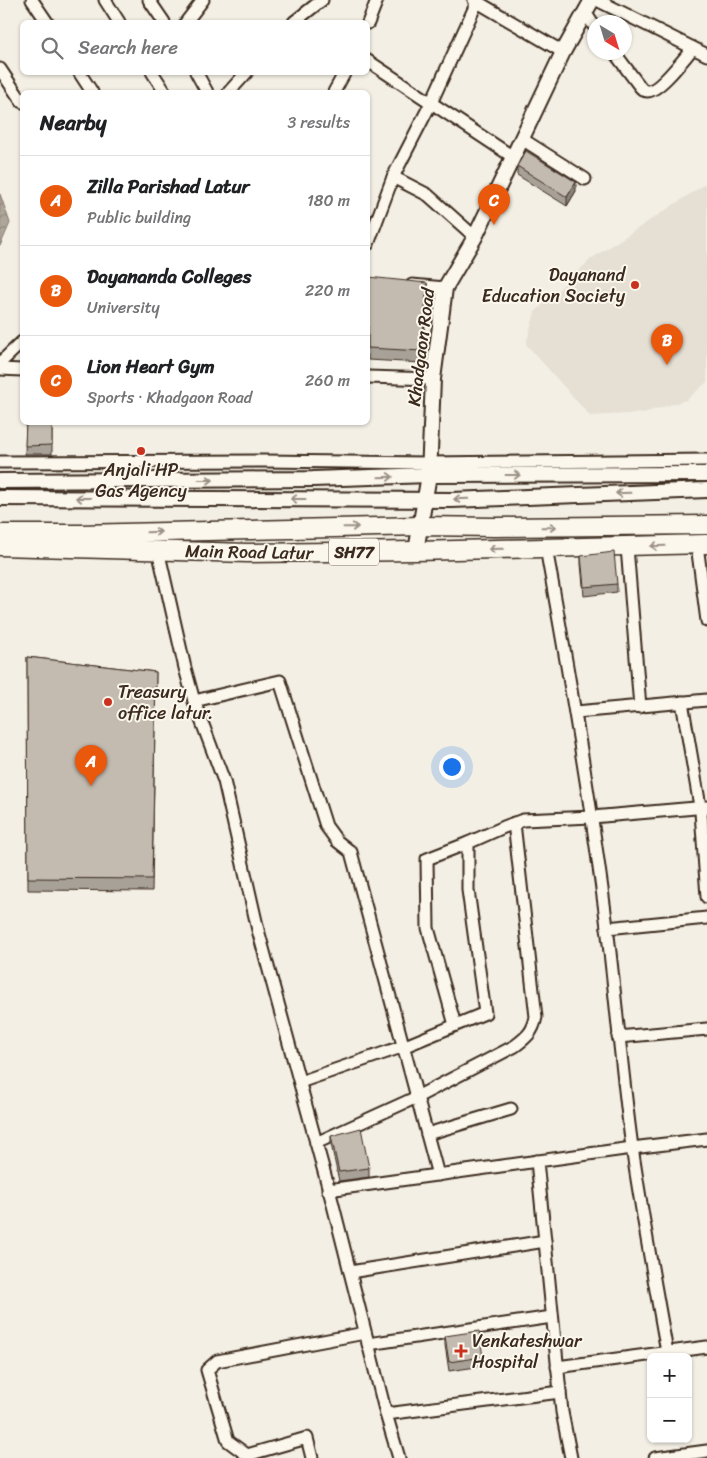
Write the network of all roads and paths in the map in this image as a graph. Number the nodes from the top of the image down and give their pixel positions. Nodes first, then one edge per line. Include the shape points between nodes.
1 (32, 0) edge
2 (105, 0) edge
3 (149, 0) edge
4 (203, 0) edge
5 (322, 0) edge
6 (377, 0) edge
7 (592, 0) edge
8 (597, 0) edge
9 (477, 1) edge
10 (585, 12) junction
11 (587, 15) edge
12 (46, 20) edge
13 (118, 20) edge
14 (163, 20) edge
15 (188, 20) edge
16 (302, 20) edge
17 (369, 20) edge
18 (693, 48) junction
19 (563, 52) junction
20 (707, 55) edge
21 (620, 60) edge
22 (370, 62) edge
23 (0, 69) edge
24 (81, 75) edge
25 (154, 75) edge
26 (198, 75) edge
27 (244, 75) edge
28 (343, 75) edge
29 (91, 90) edge
30 (164, 90) edge
31 (206, 90) edge
32 (232, 90) edge
33 (335, 90) edge
34 (20, 99) edge
35 (431, 103) junction
36 (522, 139) junction
37 (513, 157) junction
38 (392, 177) junction
39 (585, 179) dead end
40 (475, 237) junction
41 (370, 238) edge
42 (397, 284) edge
43 (445, 288) junction
44 (20, 344) edge
45 (0, 363) edge
46 (0, 369) edge
47 (20, 370) edge
48 (370, 377) edge
49 (433, 379) junction
50 (707, 460) edge
51 (0, 462) edge
52 (429, 469) junction
53 (707, 474) edge
54 (0, 481) edge
55 (707, 490) edge
56 (0, 498) edge
57 (425, 500) junction
58 (0, 523) edge
59 (707, 525) edge
60 (421, 526) junction
61 (0, 534) edge
62 (126, 541) junction
63 (702, 544) edge
64 (0, 546) edge
65 (627, 547) junction
66 (546, 548) junction
67 (158, 550) junction
68 (416, 551) junction
69 (0, 559) edge
70 (707, 621) edge
71 (707, 700) edge
72 (194, 701) junction
73 (682, 702) junction
74 (640, 707) junction
75 (576, 712) junction
76 (704, 808) edge
77 (592, 817) junction
78 (514, 824) junction
79 (468, 844) junction
80 (707, 898) edge
81 (707, 918) edge
82 (607, 928) junction
83 (455, 1026) junction
84 (707, 1029) edge
85 (618, 1037) junction
86 (403, 1046) junction
87 (300, 1082) junction
88 (417, 1097) junction
89 (511, 1110) dead end
90 (427, 1134) junction
91 (707, 1139) edge
92 (316, 1143) junction
93 (632, 1148) junction
94 (537, 1161) junction
95 (438, 1175) junction
96 (328, 1190) junction
97 (545, 1241) junction
98 (350, 1272) junction
99 (552, 1317) junction
100 (367, 1339) junction
101 (707, 1347) edge
102 (667, 1352) junction
103 (557, 1367) junction
104 (560, 1392) junction
105 (386, 1414) junction
106 (707, 1450) edge
107 (312, 1458) edge
108 (399, 1458) edge
109 (571, 1458) edge
110 (655, 1458) edge

1 - 12 street
2 - 13 street
3 - 14 street
4 - 15 street
5 - 16 street
6 - 17 street
7 - 10 street, Khadgaon Road
8 - 18 street
9 - 19 street
9 - 35 street
10 - 11 street
10 - 19 street, Khadgaon Road
18 - 20 street
18 - 21 street via 664,80 646,91
19 - 36 street, Khadgaon Road
22 - 35 street
23 - 34 street
24 - 29 street
25 - 30 street
26 - 31 street
27 - 32 street
28 - 33 street
35 - 37 street
35 - 38 street
36 - 37 street, Khadgaon Road
36 - 39 street
37 - 40 street, Khadgaon Road
38 - 40 street via 428,195
38 - 41 street
40 - 43 street, Khadgaon Road
42 - 43 street
43 - 49 street, Khadgaon Road
44 - 45 street
46 - 47 street
48 - 49 street
49 - 52 street, Khadgaon Road
50 - 52 street
51 - 52 street via 264,462
52 -> 53 street
54 -> 52 street via 313,479
52 - 57 street, Khadgaon Road
55 -> 57 street
57 -> 56 street
57 - 60 street, Khadgaon Road
58 - 62 main road, SH77 via 89,523
60 -> 59 main road, Main Road Latur / SH77
62 -> 60 main road, Main Road Latur / SH77
60 - 68 street, Khadgaon Road
61 - 62 main road, Main Road Latur / SH77
62 - 64 main road, Main Road Latur / SH77
62 - 67 main road, Main Road Latur / SH77
62 - 69 main road, SH77 via 81,559
63 -> 65 main road, Main Road Latur / SH77
63 - 70 street
65 - 66 main road, Main Road Latur / SH77
65 - 74 street
66 -> 68 main road, Main Road Latur / SH77
66 - 75 street
67 - 68 main road, Main Road Latur / SH77 via 248,553
67 - 72 street
71 - 73 street
72 - 86 street via 280,682 326,826 351,852
72 - 87 street via 224,781 258,930
73 - 74 street
73 - 76 street
74 - 75 street
75 - 77 street
76 - 77 street
76 - 80 street
77 - 78 street via 523,820
77 - 82 street
78 - 79 street
78 - 88 street via 536,1017 534,1028 515,1046
79 - 83 street via 468,890 485,1013
79 - 83 street via 427,859 428,928
81 - 82 street
82 - 85 street
83 - 86 street
84 - 85 street
85 - 93 street
86 - 87 street
86 - 88 street
87 - 92 street
88 - 90 street
88 - 92 street
89 - 90 street
90 - 95 street
91 - 93 street
92 - 96 street
93 - 94 street
93 - 102 street
94 - 95 street
94 - 97 street
95 - 96 street
96 - 98 street
97 - 98 street
97 - 99 street
98 - 100 street
99 - 100 street
99 - 103 street
100 - 105 street
100 - 107 street via 217,1361 207,1370 228,1441 247,1455 307,1438
101 - 102 street
102 - 103 street
103 - 104 street
104 - 105 street
104 - 109 street
105 - 108 street
106 - 110 street

